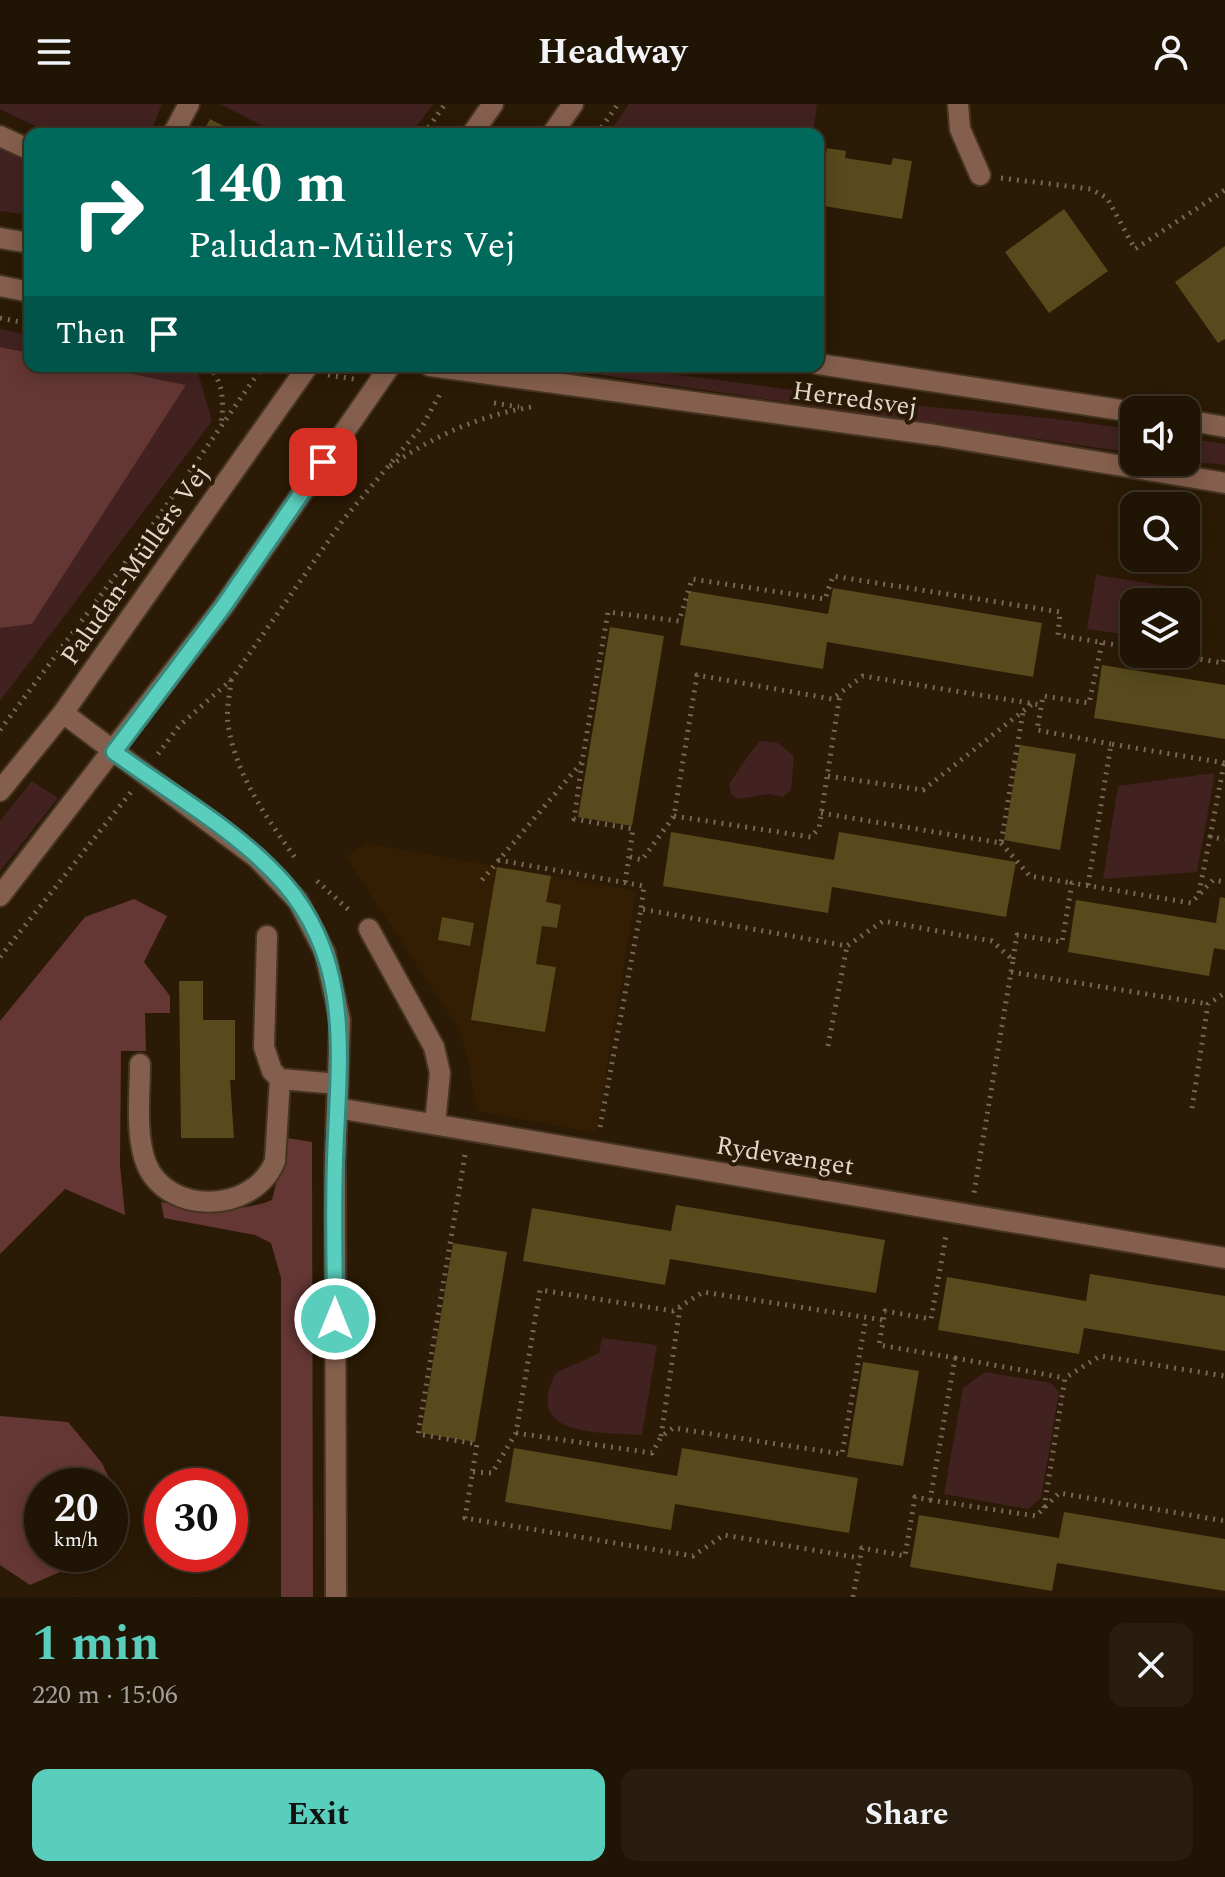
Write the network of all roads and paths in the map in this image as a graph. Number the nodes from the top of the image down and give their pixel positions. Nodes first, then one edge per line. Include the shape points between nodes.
1 (189, 104) edge
2 (445, 104) edge
3 (493, 104) edge
4 (573, 104) edge
5 (618, 104) edge
6 (958, 104) edge
7 (176, 128) edge
8 (428, 128) edge
9 (476, 128) edge
10 (556, 128) edge
11 (601, 128) edge
12 (0, 136) edge
13 (24, 147) edge
14 (980, 175) joint
15 (1225, 190) edge
16 (0, 238) edge
17 (24, 242) edge
18 (0, 286) edge
19 (24, 291) edge
20 (0, 318) edge
21 (24, 323) edge
22 (824, 365) edge
23 (214, 372) edge
24 (259, 372) edge
25 (304, 372) edge
26 (386, 372) edge
27 (452, 372) edge
28 (476, 372) edge
29 (539, 405) dead end
30 (1120, 410) edge
31 (1200, 423) edge
32 (221, 426) junction
33 (1225, 427) edge
34 (383, 471) junction
35 (1225, 483) edge
36 (1102, 643) junction
37 (1120, 646) edge
38 (1225, 656) edge
39 (1200, 659) edge
40 (231, 680) junction
41 (840, 693) junction
42 (1032, 704) junction
43 (1041, 705) junction
44 (1023, 712) junction
45 (63, 713) junction
46 (0, 730) edge
47 (1111, 744) junction
48 (114, 752) junction
49 (582, 762) junction
50 (1224, 764) edge
51 (144, 774) junction
52 (828, 776) junction
53 (0, 791) edge
54 (821, 813) junction
55 (674, 816) junction
56 (1210, 837) junction
57 (1225, 839) edge
58 (1001, 843) junction
59 (630, 857) junction
60 (498, 860) junction
61 (302, 867) dead end
62 (313, 877) dead end
63 (482, 880) dead end
64 (1225, 882) edge
65 (625, 883) junction
66 (1072, 883) junction
67 (1088, 885) junction
68 (1199, 894) junction
69 (0, 896) edge
70 (641, 909) junction
71 (369, 929) joint
72 (267, 936) dead end
73 (847, 946) junction
74 (0, 957) edge
75 (1013, 960) junction
76 (1011, 972) junction
77 (1225, 993) edge
78 (1208, 1004) junction
79 (828, 1046) dead end
80 (140, 1064) dead end
81 (280, 1079) junction
82 (338, 1084) junction
83 (337, 1108) junction
84 (1192, 1108) dead end
85 (435, 1124) junction
86 (469, 1130) junction
87 (595, 1151) junction
88 (960, 1212) junction
89 (1225, 1258) edge
90 (680, 1307) junction
91 (866, 1318) junction
92 (883, 1320) junction
93 (955, 1358) junction
94 (1225, 1376) edge
95 (1065, 1378) junction
96 (516, 1433) junction
97 (661, 1437) junction
98 (473, 1472) junction
99 (930, 1500) junction
100 (1043, 1509) junction
101 (1225, 1521) edge
102 (860, 1558) junction
103 (336, 1597) edge
104 (853, 1597) edge

1 - 7 street
2 - 8 path
3 - 9 street
4 - 10 street
5 - 11 path
6 - 14 street via 960,129
12 - 13 street
14 - 15 path via 1091,189 1107,198 1135,249
16 - 17 street
18 - 19 street
20 - 21 path
22 - 30 street, Herredsvej
23 - 32 path via 222,391
24 - 32 path
25 - 45 street, Paludan-Müllers Vej
26 - 48 street via 223,607
27 - 34 path via 423,425
28 - 35 street, Herredsvej via 935,435
29 - 34 path via 477,419 426,441
31 - 33 street
32 - 46 path
34 - 40 path
36 - 37 path
36 - 43 path via 1089,703 1043,696
36 - 49 path via 1058,635 1060,612 833,576 825,599 692,579 679,621 608,612
38 - 39 path via 1223,663
40 - 51 path via 179,726
40 - 61 path via 228,722 237,759 269,821
41 - 42 path via 863,676
41 - 52 path
41 - 55 path via 832,699 697,675
42 - 43 path
42 - 44 path
43 - 47 path via 1037,730
44 - 52 path via 923,790
44 - 58 path
45 - 48 street
45 - 53 street, Paludan-Müllers Vej
47 - 50 path
47 - 67 path
48 - 51 street
48 - 69 street
49 - 59 path via 574,819 633,829
49 - 60 path
50 - 56 path
51 - 74 path
51 - 82 street via 257,858 282,881 312,923 335,986
52 - 54 path
54 - 55 path via 811,837
54 - 58 path
55 - 59 path via 642,860
56 - 57 path
56 - 68 path
58 - 66 path via 1030,876
59 - 65 path
60 - 63 path
60 - 65 path
62 - 71 path
64 - 68 path via 1213,880
65 - 70 path via 644,886
66 - 67 path
66 - 75 path via 1062,942 1017,935
67 - 68 path via 1191,903
70 - 73 path
70 - 87 path
71 - 85 street via 434,1047 440,1073
72 - 81 street via 264,1047
73 - 75 path via 883,921 992,941
73 - 79 path
75 - 76 path
76 - 78 path
76 - 88 path
77 - 78 path
78 - 84 path
80 - 81 street via 140,1135 146,1164 154,1178 170,1188 210,1203 256,1189 270,1174
81 - 82 street
82 - 83 street
83 - 85 street, Rydevænget
83 - 103 street
85 - 86 street, Rydevænget
86 - 87 street, Rydevænget
86 - 98 path via 418,1434 477,1444
87 - 88 street, Rydevænget
88 - 89 street, Rydevænget
88 - 92 path via 931,1319 885,1311
90 - 91 path via 703,1292
90 - 96 path via 673,1311 540,1290
90 - 97 path
91 - 92 path
91 - 97 path via 842,1454 673,1428
92 - 93 path via 879,1345
93 - 95 path
93 - 99 path
94 - 95 path via 1100,1356
95 - 100 path
96 - 97 path via 652,1453
96 - 98 path via 492,1473
98 - 102 path via 465,1518 693,1556 724,1535
99 - 100 path via 1036,1516
99 - 102 path via 915,1497 905,1556 862,1548
100 - 101 path via 1059,1493
102 - 104 path

